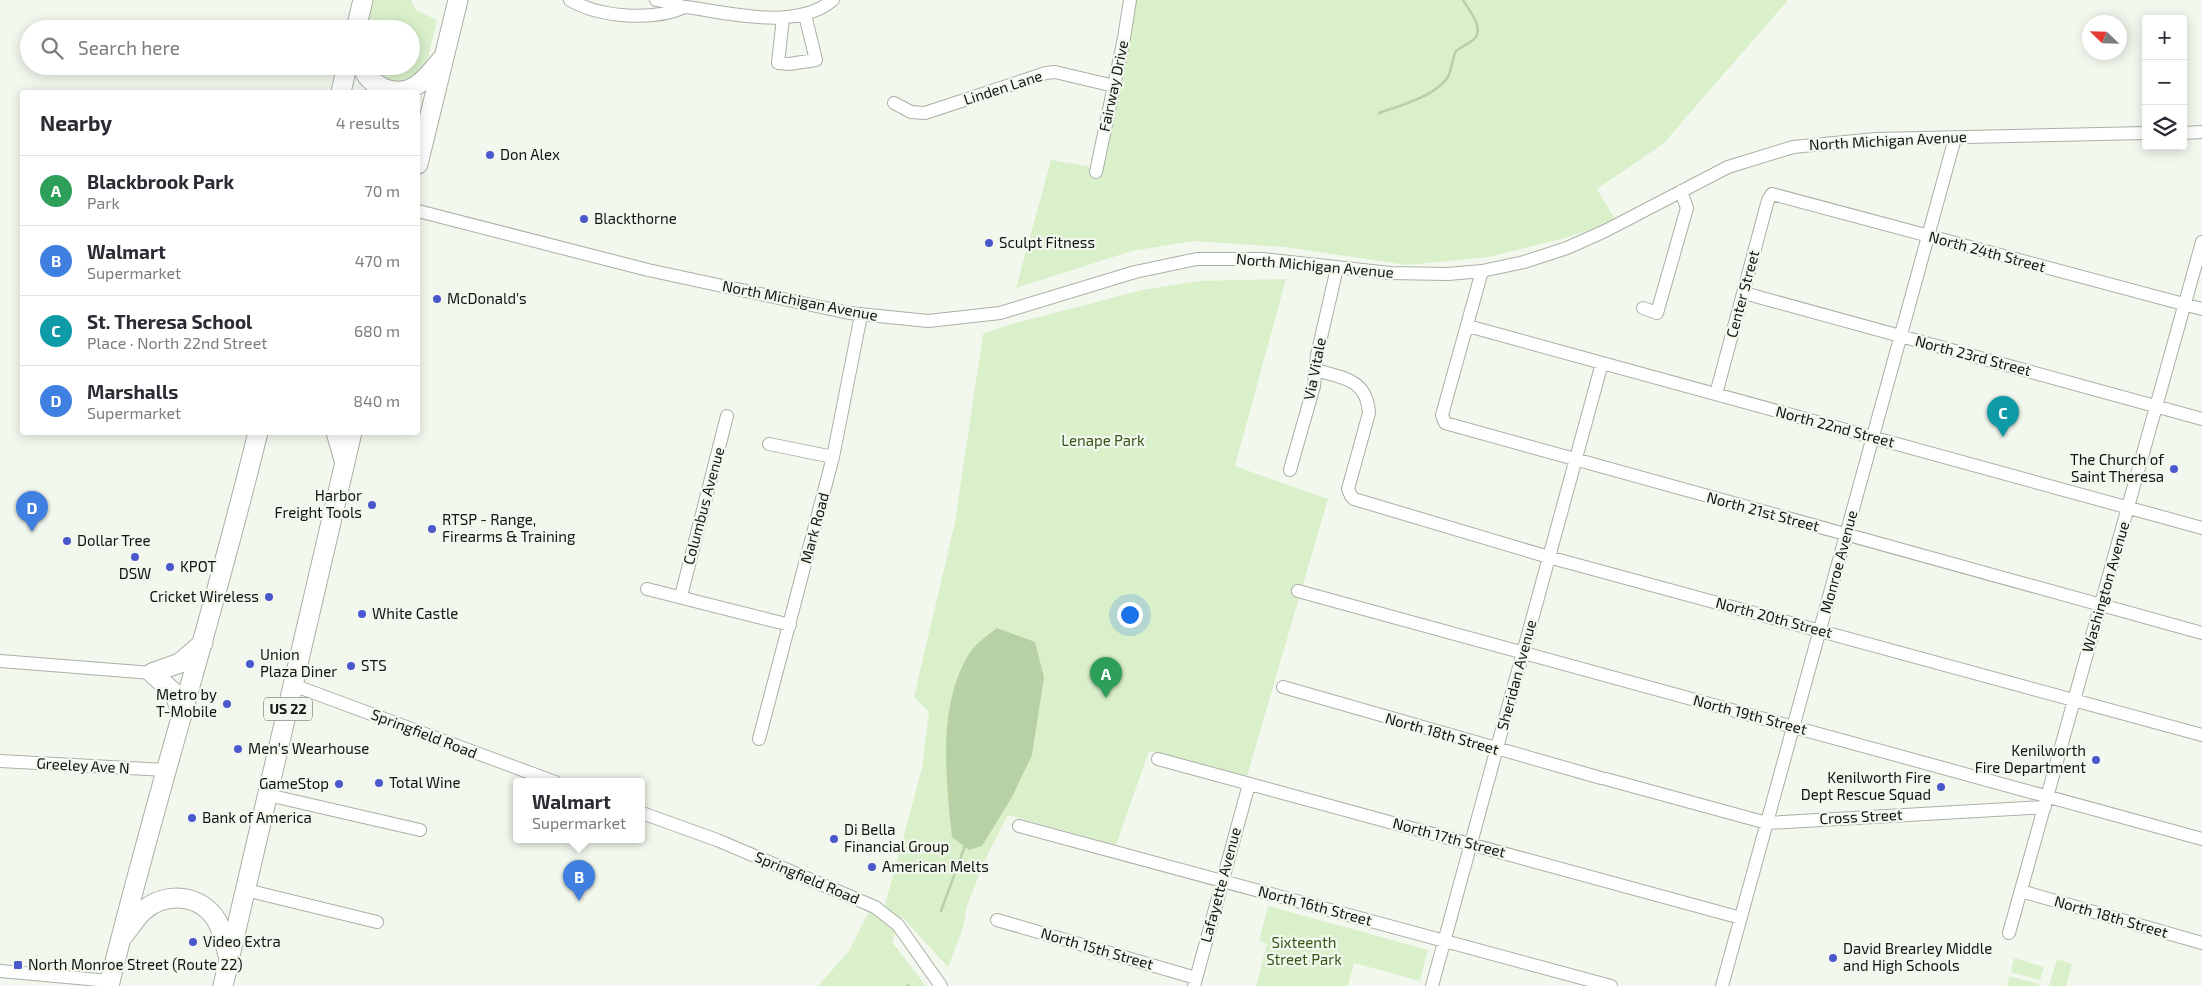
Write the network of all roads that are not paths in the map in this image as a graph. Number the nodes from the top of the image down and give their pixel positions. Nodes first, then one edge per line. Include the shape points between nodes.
1 (363, 0) edge
2 (458, 0) edge
3 (570, 0) edge
4 (656, 0) edge
5 (833, 0) edge
6 (1130, 0) edge
7 (685, 4) edge
8 (805, 16) junction
9 (783, 18) junction
10 (358, 20) edge
11 (444, 56) junction
12 (345, 75) edge
13 (367, 75) edge
14 (1114, 86) junction
15 (341, 90) edge
16 (393, 90) edge
17 (405, 90) edge
18 (894, 104) dead end
19 (2187, 132) edge
20 (2202, 132) edge
21 (2142, 133) edge
22 (1956, 138) junction
23 (420, 156) edge
24 (1096, 172) dead end
25 (1682, 191) junction
26 (1772, 194) joint
27 (420, 212) edge
28 (1929, 236) junction
29 (2202, 242) edge
30 (1336, 268) junction
31 (1482, 271) junction
32 (1744, 293) junction
33 (2184, 304) junction
34 (1643, 308) dead end
35 (2202, 309) edge
36 (861, 315) junction
37 (1468, 326) junction
38 (1902, 336) junction
39 (1602, 363) junction
40 (1316, 370) junction
41 (1716, 394) junction
42 (2156, 406) junction
43 (727, 416) dead end
44 (2202, 419) edge
45 (337, 435) edge
46 (351, 435) edge
47 (259, 436) edge
48 (1874, 437) junction
49 (769, 444) dead end
50 (833, 458) junction
51 (1576, 460) junction
52 (345, 462) junction
53 (1290, 470) dead end
54 (2129, 508) junction
55 (2202, 528) edge
56 (1847, 535) junction
57 (1549, 557) junction
58 (647, 588) dead end
59 (1298, 591) dead end
60 (681, 596) junction
61 (2102, 605) junction
62 (790, 625) junction
63 (1820, 630) junction
64 (2202, 633) edge
65 (204, 642) junction
66 (1523, 653) junction
67 (0, 661) edge
68 (152, 673) junction
69 (293, 685) junction
70 (1283, 687) dead end
71 (2075, 700) junction
72 (183, 714) junction
73 (1793, 727) junction
74 (2202, 735) edge
75 (760, 739) dead end
76 (1496, 750) junction
77 (1158, 759) dead end
78 (0, 761) edge
79 (166, 770) junction
80 (544, 778) edge
81 (1249, 784) junction
82 (268, 796) junction
83 (2046, 802) junction
84 (645, 814) edge
85 (1767, 823) junction
86 (1019, 826) dead end
87 (420, 830) dead end
88 (2202, 839) edge
89 (1470, 844) junction
90 (1222, 881) junction
91 (246, 890) junction
92 (2021, 892) junction
93 (1741, 918) junction
94 (998, 920) dead end
95 (377, 922) dead end
96 (2009, 933) dead end
97 (120, 940) junction
98 (1444, 941) junction
99 (2202, 943) edge
100 (230, 961) junction
101 (0, 970) edge
102 (1195, 982) edge
103 (110, 983) edge
104 (224, 986) edge
105 (942, 986) edge
106 (1432, 986) edge
107 (1612, 986) edge
108 (1722, 986) edge

1 - 10 highway
2 - 11 highway
3 - 7 street via 605,14 656,15 672,13
4 - 7 street
5 - 8 street
6 - 14 street, Fairway Drive
7 - 9 street
8 - 9 street
8 - 9 street via 816,60 804,63 778,63
11 - 17 highway via 423,80
11 - 23 highway
12 - 15 highway
13 - 16 highway via 377,85
14 - 18 street, Linden Lane via 1055,72 925,113 911,112
14 - 24 street, Fairway Drive
19 - 20 street
21 - 22 street, North Michigan Avenue
22 - 25 street, North Michigan Avenue via 1876,139 1792,147 1728,167
22 - 28 street, Monroe Avenue
25 - 31 street, North Michigan Avenue via 1567,248
25 - 34 street via 1687,208 1658,312
26 - 28 street, North 24th Street
26 - 32 street, Center Street
27 - 36 street, North Michigan Avenue via 648,270
28 - 33 street, North 24th Street
28 - 38 street, Monroe Avenue
29 - 33 street, Washington Avenue
30 - 31 street, North Michigan Avenue via 1414,274
30 - 36 street, North Michigan Avenue via 1263,259 1197,259 1135,272 1000,313 928,321
30 - 40 street, Via Vitale
31 - 37 street
32 - 38 street, North 23rd Street
32 - 41 street, Center Street
33 - 35 street, North 24th Street
33 - 42 street, Washington Avenue
36 - 50 street, Mark Road
37 - 39 street, North 22nd Street
37 - 51 street, North 21st Street via 1442,415 1445,423
38 - 42 street, North 23rd Street
38 - 48 street, Monroe Avenue
39 - 41 street, North 22nd Street
39 - 51 street, Sheridan Avenue
40 - 53 street, Via Vitale
40 - 57 street, North 20th Street via 1355,383 1364,391 1368,402 1348,489 1354,499
41 - 48 street, North 22nd Street
42 - 44 street, North 23rd Street
42 - 54 street, Washington Avenue
43 - 60 street, Columbus Avenue
45 - 52 highway
46 - 52 highway, US 22
47 - 65 highway
48 - 54 street, North 22nd Street
48 - 56 street, Monroe Avenue
49 - 50 street
50 - 62 street, Mark Road
51 - 56 street, North 21st Street
51 - 57 street, Sheridan Avenue
52 - 69 highway, US 22
54 - 55 street, North 22nd Street
54 - 61 street, Washington Avenue
56 - 61 street, North 21st Street
56 - 63 street, Monroe Avenue
57 - 63 street, North 20th Street
57 - 66 street, Sheridan Avenue
58 - 60 street
59 - 66 street, North 19th Street
60 - 62 street
61 - 64 street, North 21st Street
61 - 71 street, Washington Avenue
62 - 75 street, Mark Road
63 - 71 street, North 20th Street
63 - 73 street, Monroe Avenue
65 - 68 highway via 180,663
65 - 72 highway
66 - 73 street, North 19th Street
66 - 76 street, Sheridan Avenue
67 - 68 street
68 - 72 highway via 173,692
69 - 80 street, Springfield Road
69 - 82 highway, US 22
70 - 76 street, North 18th Street
71 - 74 street, North 20th Street
71 - 83 street, Washington Avenue
72 - 79 highway
73 - 83 street, North 19th Street
73 - 85 street, Monroe Avenue
76 - 85 street, North 18th Street
76 - 89 street, Sheridan Avenue
77 - 81 street, North 17th Street
78 - 79 street, Greeley Ave N
79 - 97 highway
81 - 89 street, North 17th Street
81 - 90 street, Lafayette Avenue
82 - 87 street
82 - 91 highway, US 22
83 - 85 street, Cross Street
83 - 88 street, North 19th Street
83 - 92 street, Washington Avenue
84 - 105 street, Springfield Road via 875,907 902,931
85 - 93 street, Monroe Avenue
86 - 90 street, North 16th Street
89 - 93 street, North 17th Street
89 - 98 street, Sheridan Avenue
90 - 98 street, North 16th Street
90 - 102 street, Lafayette Avenue
91 - 95 street
91 - 100 highway, US 22
92 - 96 street, Washington Avenue
92 - 99 street, North 18th Street
93 - 108 street, Monroe Avenue
94 - 102 street, North 15th Street
97 - 100 highway via 148,907 165,899 183,898 198,903 213,915 220,926
97 - 103 highway
98 - 106 street, Sheridan Avenue
98 - 107 street, North 16th Street
100 - 104 highway, US 22
101 - 103 street

